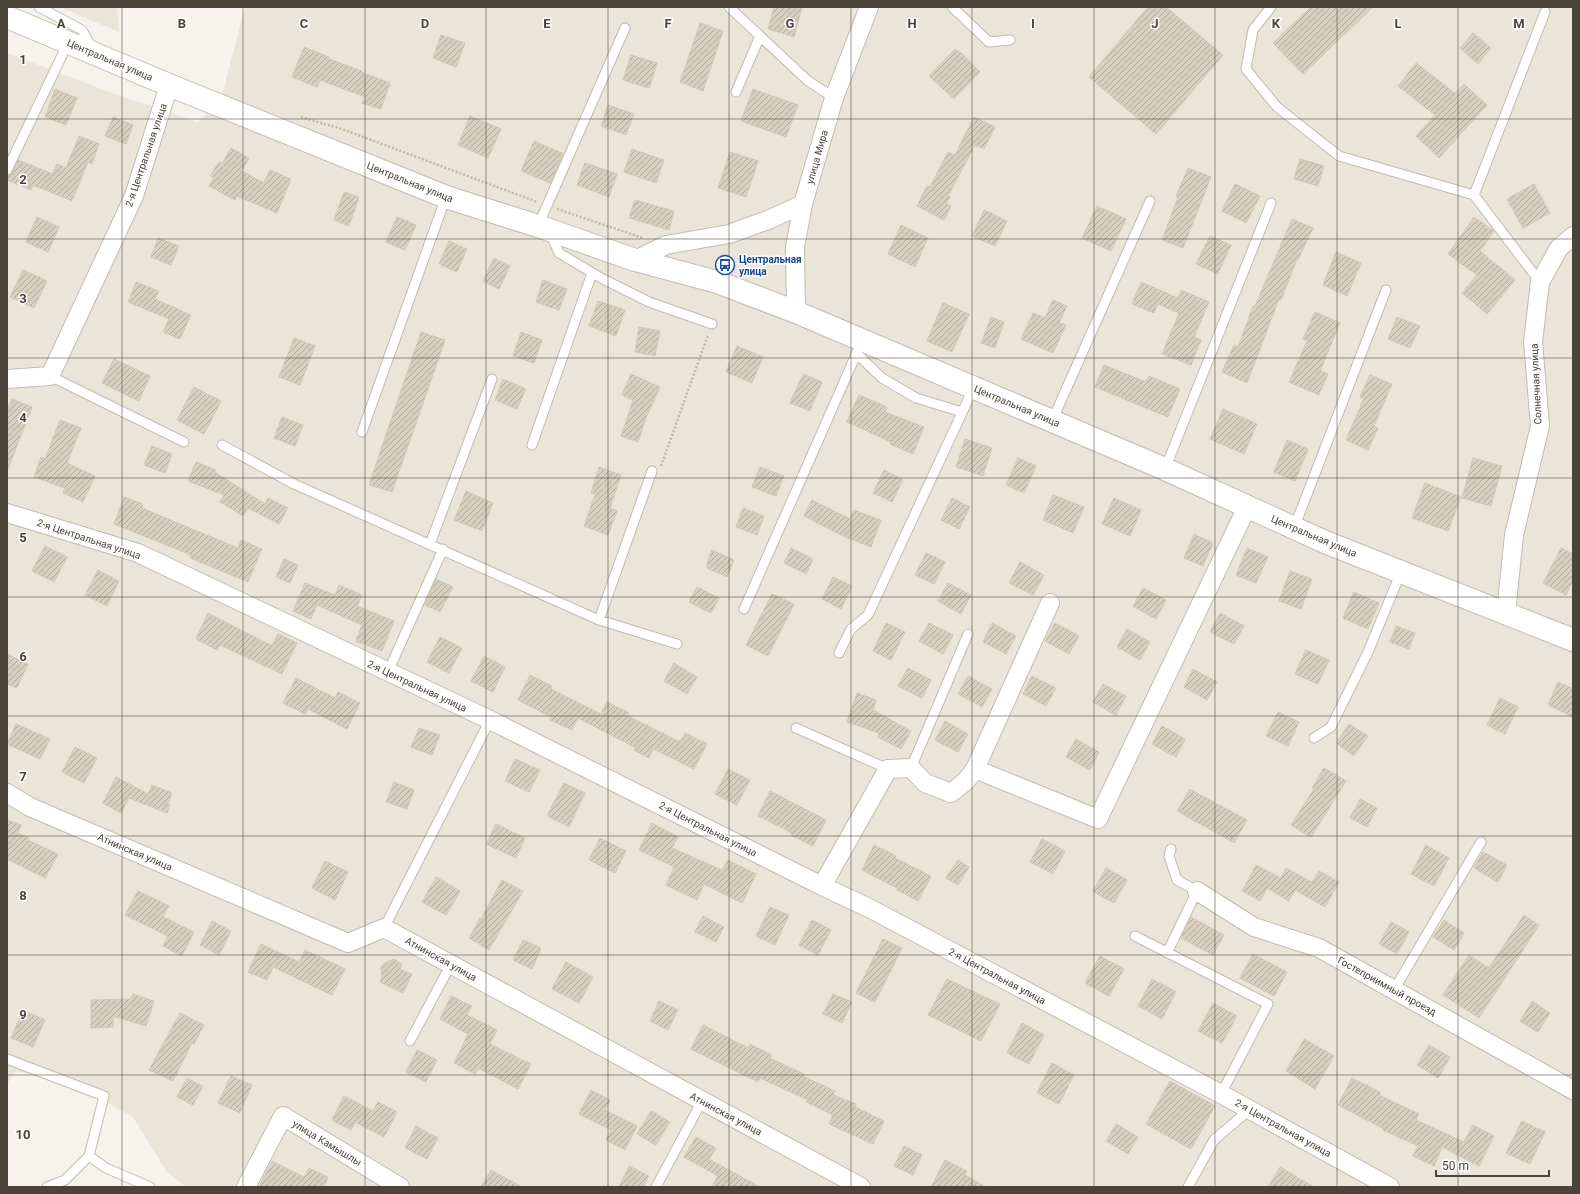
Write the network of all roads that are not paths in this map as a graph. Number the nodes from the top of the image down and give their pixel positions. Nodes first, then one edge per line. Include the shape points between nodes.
1 (39, 7) edge
2 (729, 7) edge
3 (868, 7) edge
4 (952, 7) edge
5 (1271, 7) edge
6 (1545, 12) dead end
7 (7, 17) edge
8 (625, 28) dead end
9 (760, 36) junction
10 (1010, 40) dead end
11 (68, 43) junction
12 (95, 54) junction
13 (169, 85) junction
14 (736, 92) dead end
15 (834, 98) junction
16 (7, 170) edge
17 (1474, 194) junction
18 (446, 198) junction
19 (1150, 200) dead end
20 (1271, 203) dead end
21 (803, 204) junction
22 (544, 228) junction
23 (1573, 236) edge
24 (635, 260) junction
25 (592, 273) junction
26 (1540, 282) junction
27 (1386, 290) dead end
28 (796, 312) junction
29 (712, 324) road end
30 (859, 347) junction
31 (50, 376) junction
32 (7, 379) edge
33 (492, 379) dead end
34 (974, 387) junction
35 (962, 412) junction
36 (1052, 421) junction
37 (362, 432) dead end
38 (184, 442) dead end
39 (222, 445) dead end
40 (532, 445) dead end
41 (1165, 469) junction
42 (652, 471) road end
43 (1247, 507) junction
44 (7, 513) edge
45 (1294, 528) junction
46 (430, 544) junction
47 (443, 549) junction
48 (1401, 572) junction
49 (1050, 603) dead end
50 (744, 609) dead end
51 (1506, 614) junction
52 (599, 620) junction
53 (968, 634) dead end
54 (1573, 640) edge
55 (677, 644) dead end
56 (838, 652) dead end
57 (388, 672) junction
58 (490, 720) junction
59 (796, 728) dead end
60 (1314, 738) dead end
61 (911, 768) junction
62 (888, 769) junction
63 (975, 769) junction
64 (7, 793) edge
65 (1481, 842) dead end
66 (1171, 849) dead end
67 (822, 886) junction
68 (1197, 891) junction
69 (384, 928) junction
70 (1135, 936) dead end
71 (1167, 953) junction
72 (452, 964) junction
73 (1394, 990) junction
74 (410, 1041) dead end
75 (7, 1059) edge
76 (1573, 1090) edge
77 (1221, 1094) junction
78 (702, 1101) junction
79 (1248, 1110) junction
80 (89, 1156) junction
81 (856, 1186) edge
82 (47, 1187) edge
83 (150, 1187) edge
84 (246, 1187) edge
85 (400, 1187) edge
86 (656, 1187) edge
87 (1188, 1187) edge
88 (1390, 1187) edge

1 - 12 lane via 82,30
2 - 9 lane
3 - 15 street, улица Мира
4 - 10 lane via 990,42
5 - 17 lane via 1253,30 1246,69 1277,107 1339,156
6 - 17 lane
7 - 11 street, Центральная улица
8 - 22 lane via 547,206
9 - 14 lane
9 - 15 lane via 807,80
11 - 12 street, Центральная улица
11 - 16 lane
12 - 13 street, Центральная улица
13 - 18 street, Центральная улица
13 - 31 street, 2-я Центральная улица via 134,196
15 - 21 street, улица Мира
17 - 26 lane
18 - 22 street, Центральная улица
18 - 37 lane
19 - 36 lane
20 - 41 lane
21 - 24 street via 729,234 666,245
21 - 28 street, улица Мира via 795,247
22 - 24 street, Центральная улица
22 - 25 lane via 559,253
23 - 26 street, Солнечная улица via 1559,248
24 - 28 street, Центральная улица via 717,282
25 - 29 lane via 649,302
25 - 40 lane
26 - 51 street, Солнечная улица via 1533,342 1540,426 1514,535
27 - 45 lane
28 - 30 street, Центральная улица
30 - 34 street, Центральная улица
30 - 35 lane via 882,378 916,398
30 - 50 lane
31 - 32 street
31 - 38 lane
33 - 46 lane
34 - 35 lane
34 - 36 street, Центральная улица
35 - 56 lane via 868,615 851,629
36 - 41 street, Центральная улица
39 - 46 lane via 294,484
41 - 43 street, Центральная улица
42 - 52 lane
43 - 45 street, Центральная улица
43 - 63 street via 1098,819
44 - 57 street, 2-я Центральная улица via 138,553
45 - 48 street, Центральная улица
46 - 47 lane
47 - 52 lane
47 - 57 lane
48 - 51 street, Центральная улица
48 - 60 lane via 1368,652 1331,727
49 - 63 street
51 - 54 street, Центральная улица
52 - 55 lane
53 - 61 lane
57 - 58 street, 2-я Центральная улица
58 - 67 street, 2-я Центральная улица
58 - 69 lane
59 - 62 lane
61 - 62 street
61 - 63 street via 925,783 950,793 966,781
62 - 67 street
64 - 69 street, Атнинская улица via 30,807 348,943
65 - 73 lane
66 - 68 lane via 1169,856 1177,880
67 - 77 street, 2-я Центральная улица via 869,908
68 - 71 lane
68 - 73 street, Гостеприимный проезд via 1254,927 1319,948
69 - 72 street, Атнинская улица
70 - 71 lane
71 - 77 lane via 1268,1004
72 - 74 lane
72 - 78 street, Атнинская улица
73 - 76 street, Гостеприимный проезд
75 - 80 lane via 104,1096
77 - 79 street, 2-я Центральная улица
78 - 81 street, Атнинская улица
78 - 86 lane
79 - 87 lane via 1214,1140
79 - 88 street, 2-я Центральная улица
80 - 82 lane via 65,1180
80 - 83 lane via 106,1168
84 - 85 street, улица Камышлы via 283,1116

